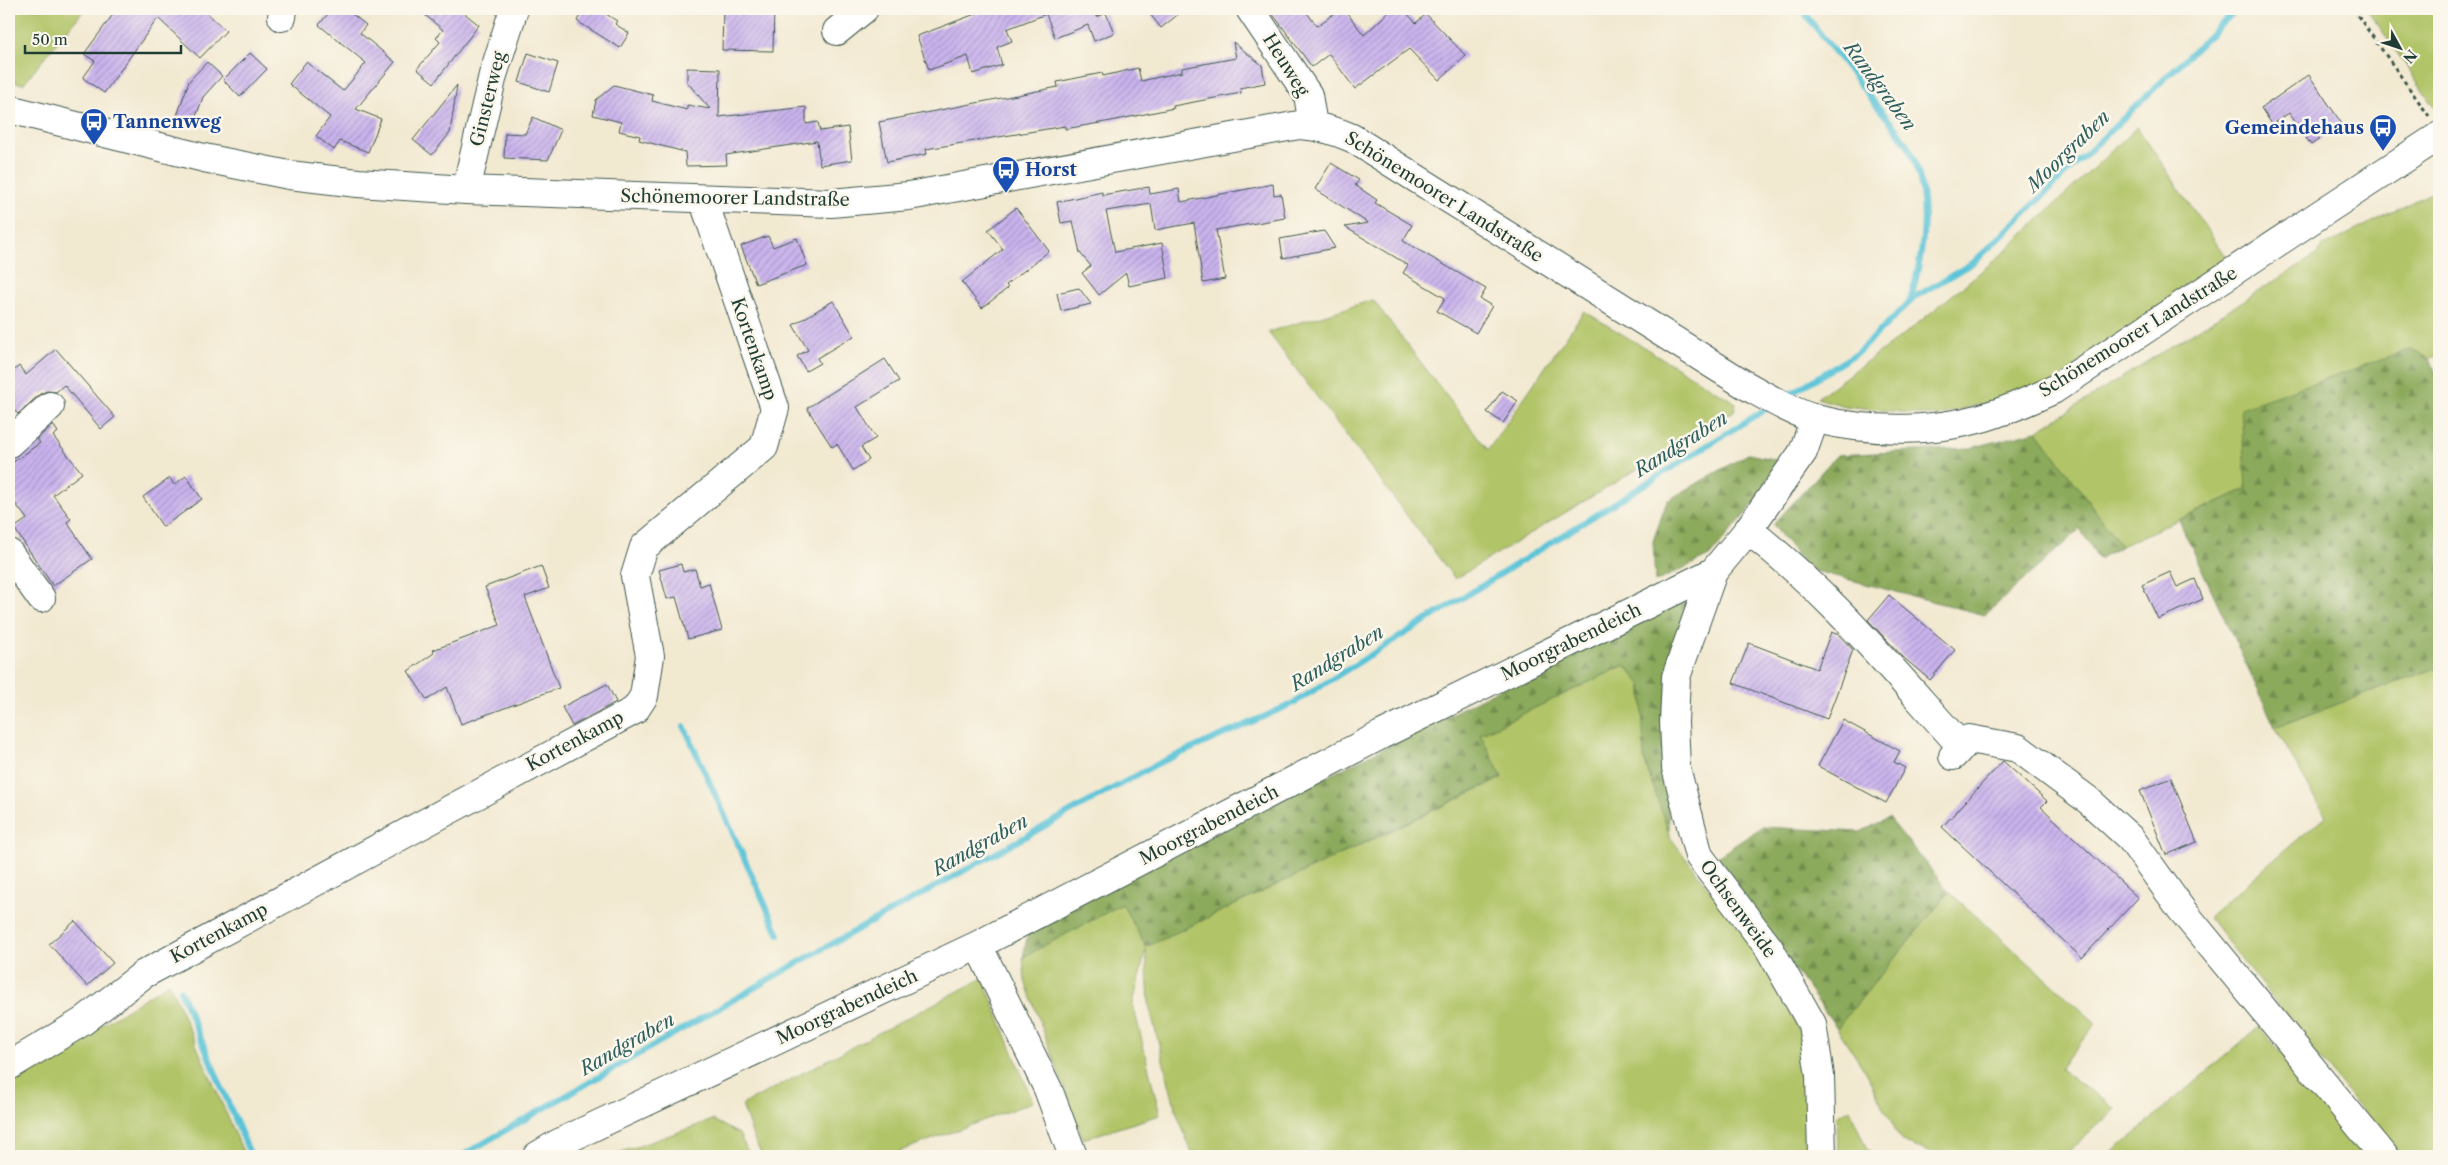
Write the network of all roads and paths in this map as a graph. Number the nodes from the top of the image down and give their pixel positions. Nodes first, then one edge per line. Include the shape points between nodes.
1 (514, 9) edge
2 (864, 9) edge
3 (1250, 9) edge
4 (2353, 9) edge
5 (837, 31) dead end
6 (9, 109) edge
7 (1313, 126) junction
8 (2437, 130) edge
9 (466, 190) junction
10 (703, 199) junction
11 (50, 406) dead end
12 (1806, 415) junction
13 (9, 443) edge
14 (1748, 530) junction
15 (9, 553) edge
16 (1713, 572) junction
17 (41, 598) dead end
18 (978, 944) junction
19 (9, 1066) edge
20 (537, 1156) edge
21 (1073, 1156) edge
22 (1822, 1156) edge
23 (2384, 1156) edge

1 - 9 street, Ginsterweg via 493,75
2 - 5 street
3 - 7 street, Heuweg via 1308,94
4 - 8 path
6 - 9 street, Schönemoorer Landstraße via 204,158 289,175
7 - 10 street, Schönemoorer Landstraße via 1299,125 909,196 831,203
7 - 12 street, Schönemoorer Landstraße via 1352,138 1747,386
8 - 12 street, Schönemoorer Landstraße via 2053,390 1995,414 1934,428 1891,428
9 - 10 street, Schönemoorer Landstraße
10 - 19 street, Kortenkamp via 775,408 764,447 644,546 635,576 650,656 644,696 635,710 144,974 82,1022
11 - 13 street
12 - 14 street, Moorgrabendeich via 1804,452
14 - 16 street, Moorgrabendeich
14 - 23 street via 1780,554 1864,639 1958,752 1970,739 2018,748 2088,800 2131,839 2181,909
15 - 17 street
16 - 18 street, Moorgrabendeich via 1381,735
16 - 22 street, Ochsenweide via 1676,677 1676,768 1699,856 1768,948 1812,1024 1820,1076
18 - 20 street, Moorgrabendeich
18 - 21 street via 1048,1089

